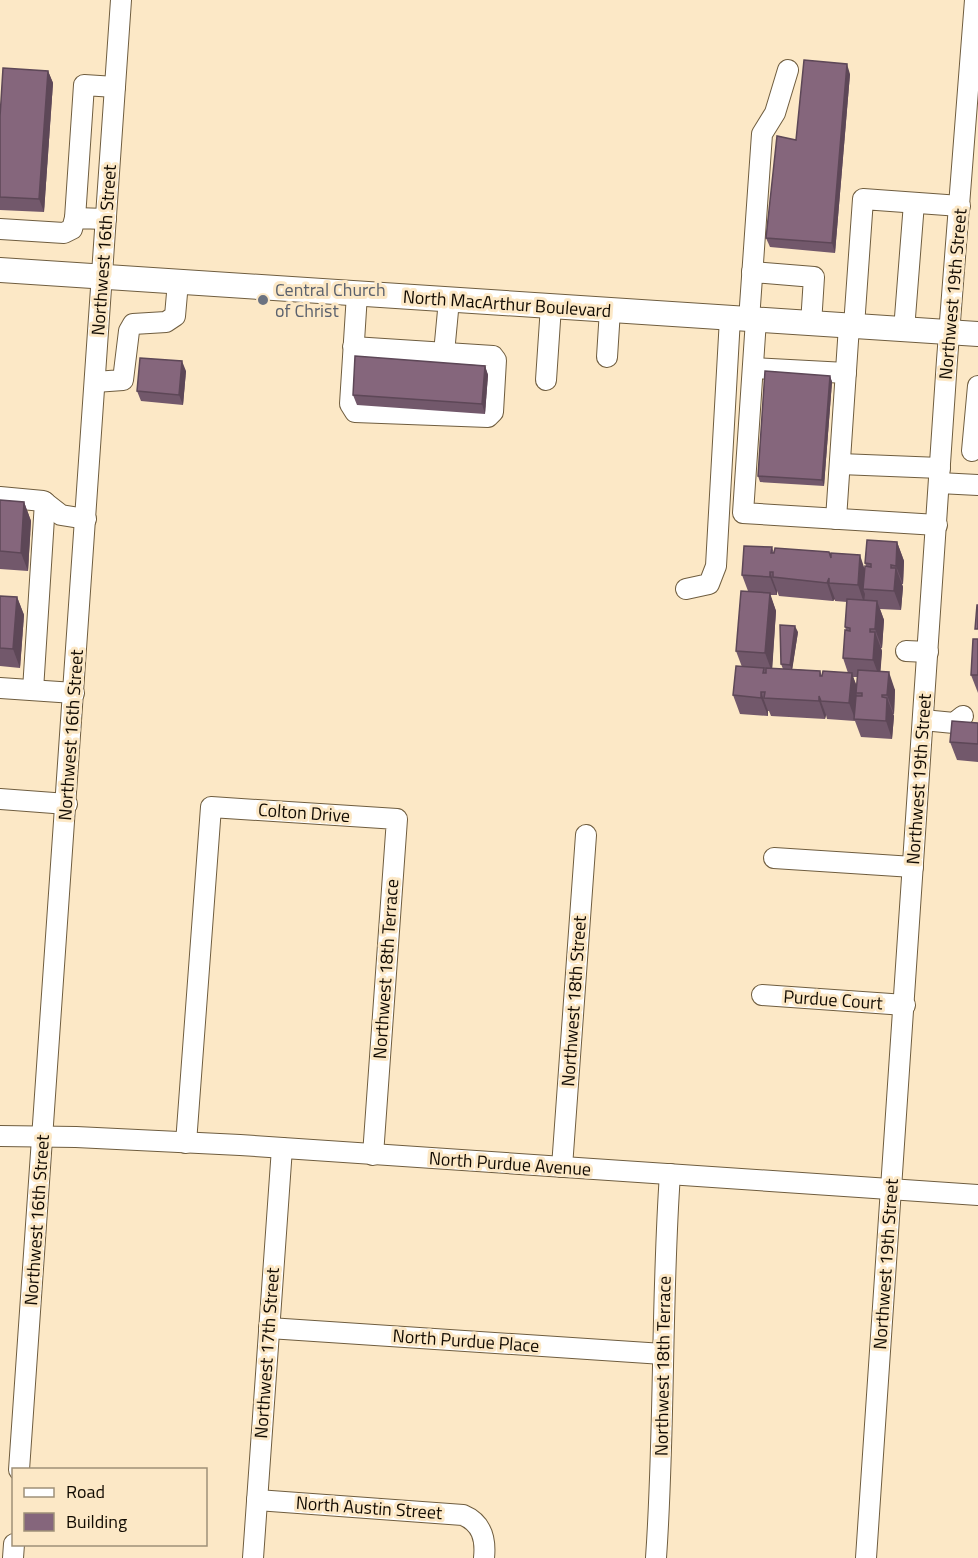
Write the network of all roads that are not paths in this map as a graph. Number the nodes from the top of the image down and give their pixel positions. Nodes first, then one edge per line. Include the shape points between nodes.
1 (121, 0) edge
2 (975, 0) edge
3 (788, 70) dead end
4 (115, 87) junction
5 (914, 203) junction
6 (960, 206) junction
7 (75, 218) junction
8 (106, 219) junction
9 (0, 229) edge
10 (0, 270) edge
11 (752, 272) junction
12 (102, 277) junction
13 (178, 282) junction
14 (357, 294) junction
15 (448, 300) junction
16 (552, 306) junction
17 (610, 310) junction
18 (745, 319) junction
19 (811, 324) junction
20 (852, 326) junction
21 (904, 330) junction
22 (950, 332) junction
23 (978, 334) edge
24 (98, 335) junction
25 (128, 338) junction
26 (353, 347) junction
27 (444, 353) junction
28 (607, 357) dead end
29 (753, 368) junction
30 (846, 373) junction
31 (546, 380) dead end
32 (95, 382) junction
33 (978, 386) edge
34 (942, 446) junction
35 (975, 452) edge
36 (840, 464) junction
37 (940, 475) junction
38 (978, 485) edge
39 (0, 497) edge
40 (45, 502) junction
41 (86, 519) junction
42 (836, 519) junction
43 (937, 525) junction
44 (686, 589) dead end
45 (906, 651) dead end
46 (928, 652) junction
47 (0, 688) edge
48 (33, 690) junction
49 (74, 693) junction
50 (963, 716) dead end
51 (923, 720) junction
52 (0, 799) edge
53 (67, 804) junction
54 (397, 819) joint
55 (586, 835) dead end
56 (774, 858) dead end
57 (913, 867) junction
58 (762, 995) dead end
59 (904, 1005) junction
60 (0, 1136) edge
61 (42, 1137) junction
62 (186, 1143) junction
63 (282, 1148) junction
64 (373, 1155) junction
65 (562, 1167) junction
66 (670, 1174) junction
67 (891, 1189) junction
68 (978, 1195) edge
69 (269, 1328) junction
70 (663, 1354) junction
71 (19, 1468) edge
72 (257, 1500) junction
73 (253, 1558) edge
74 (484, 1558) edge
75 (656, 1558) edge
76 (866, 1558) edge

1 - 4 street, Northwest 16th Street
2 - 6 street, Northwest 19th Street
3 - 11 street via 775,113 762,134
4 - 7 street via 84,86
4 - 8 street, Northwest 16th Street
5 - 6 street
5 - 20 street via 863,199
5 - 21 street
6 - 22 street, Northwest 19th Street
7 - 8 street
7 - 9 street via 72,229 64,233
8 - 12 street, Northwest 16th Street
10 - 12 main road, North MacArthur Boulevard
11 - 18 street
11 - 19 street via 814,277
12 - 13 main road, North MacArthur Boulevard
12 - 24 street, Northwest 16th Street
13 - 14 main road, North MacArthur Boulevard
13 - 25 street via 175,316 166,322 133,324
14 - 15 main road, North MacArthur Boulevard
14 - 26 street
15 - 16 main road, North MacArthur Boulevard
15 - 27 street
16 - 17 main road, North MacArthur Boulevard
16 - 31 street
17 - 18 main road, North MacArthur Boulevard
17 - 28 street
18 - 19 main road, North MacArthur Boulevard
18 - 29 street
18 - 44 street via 716,566 709,584
19 - 20 main road, North MacArthur Boulevard
20 - 21 main road, North MacArthur Boulevard
20 - 30 street
21 - 22 main road, North MacArthur Boulevard
22 - 23 main road, North MacArthur Boulevard
22 - 34 street, Northwest 19th Street
24 - 25 street
24 - 32 street, Northwest 16th Street
25 - 32 street via 123,380
26 - 27 street
26 - 27 street via 350,404 355,412 488,417 493,412 496,360 493,356
29 - 30 street
29 - 42 street via 743,513
30 - 36 street
32 - 41 street, Northwest 16th Street
33 - 35 street
34 - 35 street
34 - 37 street, Northwest 19th Street
36 - 37 street
36 - 42 street
37 - 38 street
37 - 43 street, Northwest 19th Street
39 - 40 street
40 - 41 street via 61,515
40 - 48 street
41 - 49 street, Northwest 16th Street
42 - 43 street
43 - 46 street, Northwest 19th Street
45 - 46 street
46 - 51 street, Northwest 19th Street
47 - 48 street
48 - 49 street
49 - 53 street, Northwest 16th Street
50 - 51 street via 954,723
51 - 57 street, Northwest 19th Street
52 - 53 street
53 - 61 street, Northwest 16th Street
54 - 62 street, Colton Drive via 211,807
54 - 64 street, Northwest 18th Terrace
55 - 65 street, Northwest 18th Street
56 - 57 street
57 - 59 street, Northwest 19th Street
58 - 59 street, Purdue Court
59 - 67 street, Northwest 19th Street
60 - 61 street, North Purdue Avenue
61 - 62 street, North Purdue Avenue
61 - 71 street, Northwest 16th Street
62 - 63 street, North Purdue Avenue
63 - 64 street, North Purdue Avenue
63 - 69 street, Northwest 17th Street
64 - 65 street, North Purdue Avenue
65 - 66 street, North Purdue Avenue
66 - 67 street, North Purdue Avenue
66 - 70 street, Northwest 18th Terrace
67 - 68 street, North Purdue Avenue
67 - 76 street, Northwest 19th Street
69 - 70 street, North Purdue Place
69 - 72 street, Northwest 17th Street
70 - 75 street, Northwest 18th Terrace via 662,1474
72 - 73 street, Northwest 17th Street
72 - 74 street, North Austin Street via 455,1514 478,1525 485,1542

